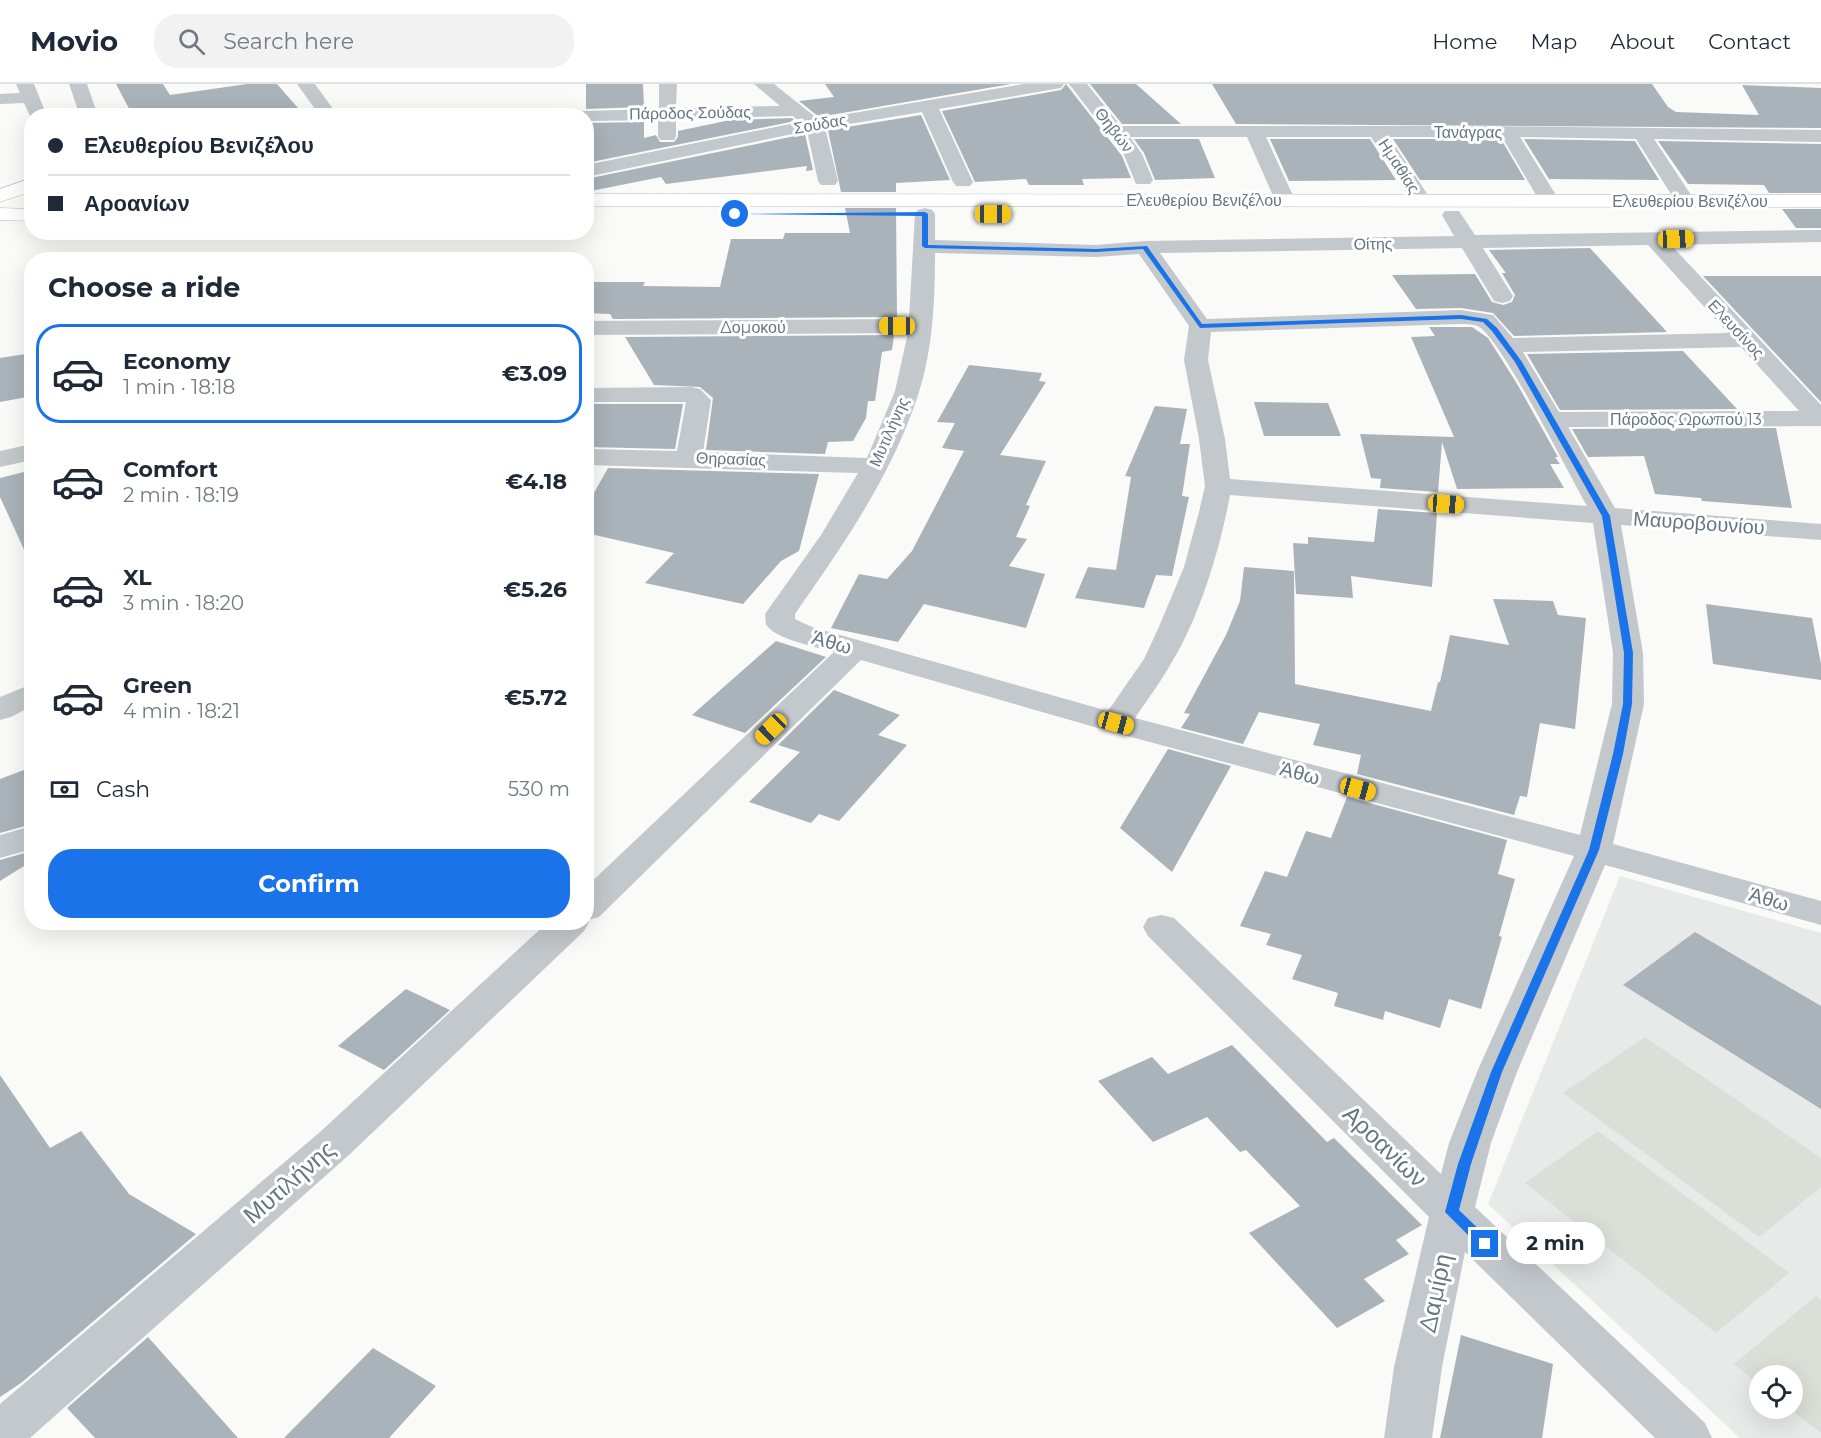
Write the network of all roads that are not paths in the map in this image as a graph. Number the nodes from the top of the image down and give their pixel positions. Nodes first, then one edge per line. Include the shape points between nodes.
1 (78, 84) edge
2 (306, 84) edge
3 (668, 84) edge
4 (763, 84) edge
5 (1055, 84) edge
6 (1078, 84) edge
7 (28, 91) edge
8 (0, 99) edge
9 (929, 107) junction
10 (35, 108) edge
11 (86, 108) edge
12 (323, 108) edge
13 (797, 111) junction
14 (667, 114) junction
15 (594, 116) edge
16 (815, 125) junction
17 (1115, 132) junction
18 (1254, 132) junction
19 (1377, 132) junction
20 (1508, 132) junction
21 (1641, 133) junction
22 (1821, 136) edge
23 (667, 154) junction
24 (594, 169) edge
25 (1143, 180) dead end
26 (828, 181) dead end
27 (963, 182) dead end
28 (24, 188) edge
29 (0, 198) edge
30 (24, 200) edge
31 (594, 200) edge
32 (1285, 200) junction
33 (1549, 200) junction
34 (1422, 201) junction
35 (1685, 201) junction
36 (1821, 201) edge
37 (0, 214) edge
38 (925, 214) junction
39 (24, 215) edge
40 (594, 215) edge
41 (1452, 215) junction
42 (1821, 215) edge
43 (1821, 236) edge
44 (1655, 240) junction
45 (1469, 243) junction
46 (925, 246) junction
47 (1144, 247) junction
48 (1502, 296) dead end
49 (920, 326) junction
50 (1200, 326) junction
51 (594, 328) edge
52 (1746, 340) junction
53 (1506, 345) junction
54 (594, 395) edge
55 (1820, 418) edge
56 (1552, 420) junction
57 (24, 454) edge
58 (594, 457) edge
59 (0, 459) edge
60 (689, 459) junction
61 (874, 466) junction
62 (1218, 486) junction
63 (1606, 516) junction
64 (1821, 532) edge
65 (782, 624) joint
66 (855, 649) junction
67 (24, 697) edge
68 (0, 710) edge
69 (1116, 723) junction
70 (24, 840) edge
71 (0, 848) edge
72 (1594, 850) junction
73 (594, 900) edge
74 (1821, 913) edge
75 (1161, 927) dead end
76 (562, 930) edge
77 (1452, 1212) junction
78 (0, 1434) edge
79 (1408, 1438) edge
80 (1688, 1438) edge

1 - 11 street
2 - 12 street
3 - 14 street
4 - 13 street
5 - 9 street, Σούδας
6 - 17 street, Θηβών
7 - 8 street
7 - 10 street
9 - 16 street, Σούδας
9 - 27 street
13 - 14 street, Πάροδος Σούδας
13 - 16 street
14 - 15 street, Πάροδος Σούδας
14 - 23 street
16 - 23 street, Σούδας
16 - 26 street
17 - 18 street, Τανάγρας
17 - 25 street, Θηβών via 1133,154
18 - 19 street, Τανάγρας
18 - 32 street
19 - 20 street, Τανάγρας
19 - 34 street, Ημαθίας
20 - 21 street, Τανάγρας
20 - 33 street
21 - 22 street, Τανάγρας
21 - 35 street
23 - 24 street, Σούδας
28 - 29 main road
29 - 30 main road
31 - 32 main road, Ελευθερίου Βενιζέλου
32 - 34 main road, Ελευθερίου Βενιζέλου
33 - 34 main road, Ελευθερίου Βενιζέλου
33 - 35 main road, Ελευθερίου Βενιζέλου
35 - 36 main road, Ελευθερίου Βενιζέλου
37 - 39 main road
38 - 40 main road, Ελευθερίου Βενιζέλου
38 - 41 main road, Ελευθερίου Βενιζέλου
38 - 46 street, Μυτιλήνης
41 - 42 main road, Ελευθερίου Βενιζέλου
41 - 45 street
43 - 44 street, Οίτης
44 - 45 street, Οίτης
44 - 52 street, Ελευσίνος
45 - 47 street, Οίτης
45 - 48 street
46 - 47 street, Οίτης via 1096,250
46 - 49 street, Μυτιλήνης
47 - 50 street
49 - 51 street, Δομοκού
49 - 61 street, Μυτιλήνης via 906,392
50 - 53 street via 1461,317 1485,320
50 - 62 street via 1196,360
52 - 53 street
52 - 55 street, Ελευσίνος
53 - 56 street
54 - 60 street, Θηρασίας via 696,396 699,400
55 - 56 street, Πάροδος Ωρωπού 13
56 - 63 street
57 - 59 street
58 - 60 street
60 - 61 street, Θηρασίας
61 - 65 street, Μυτιλήνης via 835,536 780,614
62 - 63 street, Μαυροβουνίου
62 - 69 street via 1187,597 1159,658
63 - 64 street, Μαυροβουνίου
63 - 72 street, Δαμίρη via 1628,653 1628,704
65 - 66 street, Άθω
66 - 69 street, Άθω
66 - 73 street
67 - 68 street
69 - 72 street, Άθω
70 - 71 street
72 - 74 street, Άθω
72 - 77 street, Δαμίρη via 1497,1072 1470,1143
75 - 77 street, Αροανίων
76 - 78 street, Μυτιλήνης via 335,1143
77 - 79 street, Δαμίρη via 1418,1367
77 - 80 street, Αροανίων

